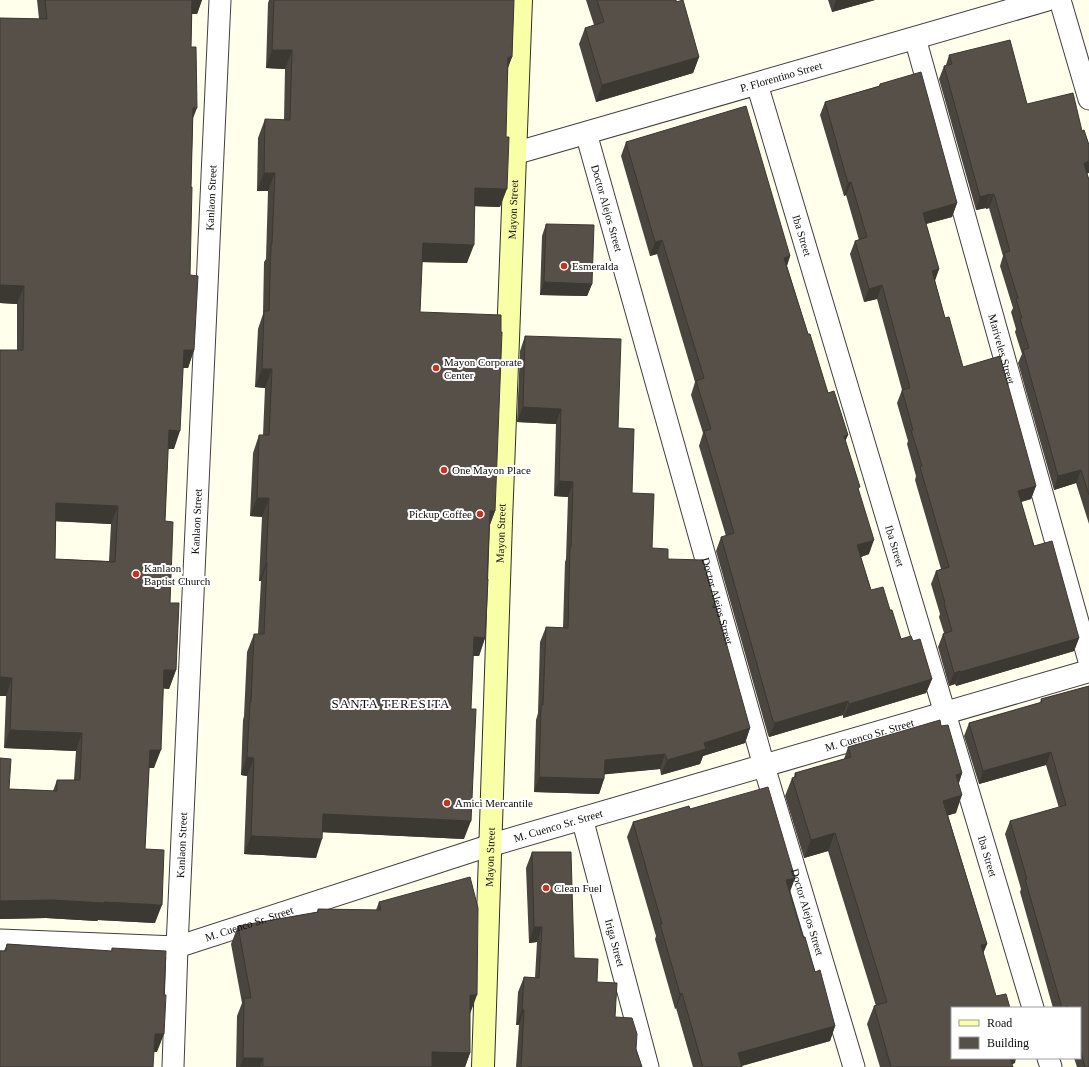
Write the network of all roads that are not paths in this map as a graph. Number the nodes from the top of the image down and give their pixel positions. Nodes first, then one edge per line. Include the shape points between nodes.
1 (220, 0) edge
2 (522, 0) edge
3 (1046, 0) edge
4 (1060, 0) edge
5 (915, 38) junction
6 (757, 84) junction
7 (1089, 99) edge
8 (586, 133) junction
9 (516, 153) junction
10 (1089, 661) edge
11 (1089, 671) edge
12 (944, 713) junction
13 (764, 766) junction
14 (582, 818) junction
15 (491, 845) junction
16 (0, 940) edge
17 (177, 947) junction
18 (1033, 1007) edge
19 (173, 1067) edge
20 (483, 1067) edge
21 (648, 1067) edge
22 (854, 1067) edge

1 - 17 street, Kanlaon Street
2 - 9 main road, Mayon Street
3 - 5 street, P. Florentino Street
4 - 7 street
5 - 6 street, P. Florentino Street
5 - 10 street, Mariveles Street
6 - 8 street, P. Florentino Street
6 - 12 street, Iba Street
8 - 9 street, P. Florentino Street
8 - 13 street, Doctor Alejos Street
9 - 15 main road, Mayon Street
11 - 12 street, M. Cuenco Sr. Street
12 - 13 street, M. Cuenco Sr. Street
12 - 18 street, Iba Street
13 - 14 street, M. Cuenco Sr. Street
13 - 22 street, Doctor Alejos Street
14 - 15 street, M. Cuenco Sr. Street
14 - 21 street, Iriga Street
15 - 17 street, M. Cuenco Sr. Street
15 - 20 main road, Mayon Street
16 - 17 street, M. Cuenco Sr. Street
17 - 19 street, Kanlaon Street

